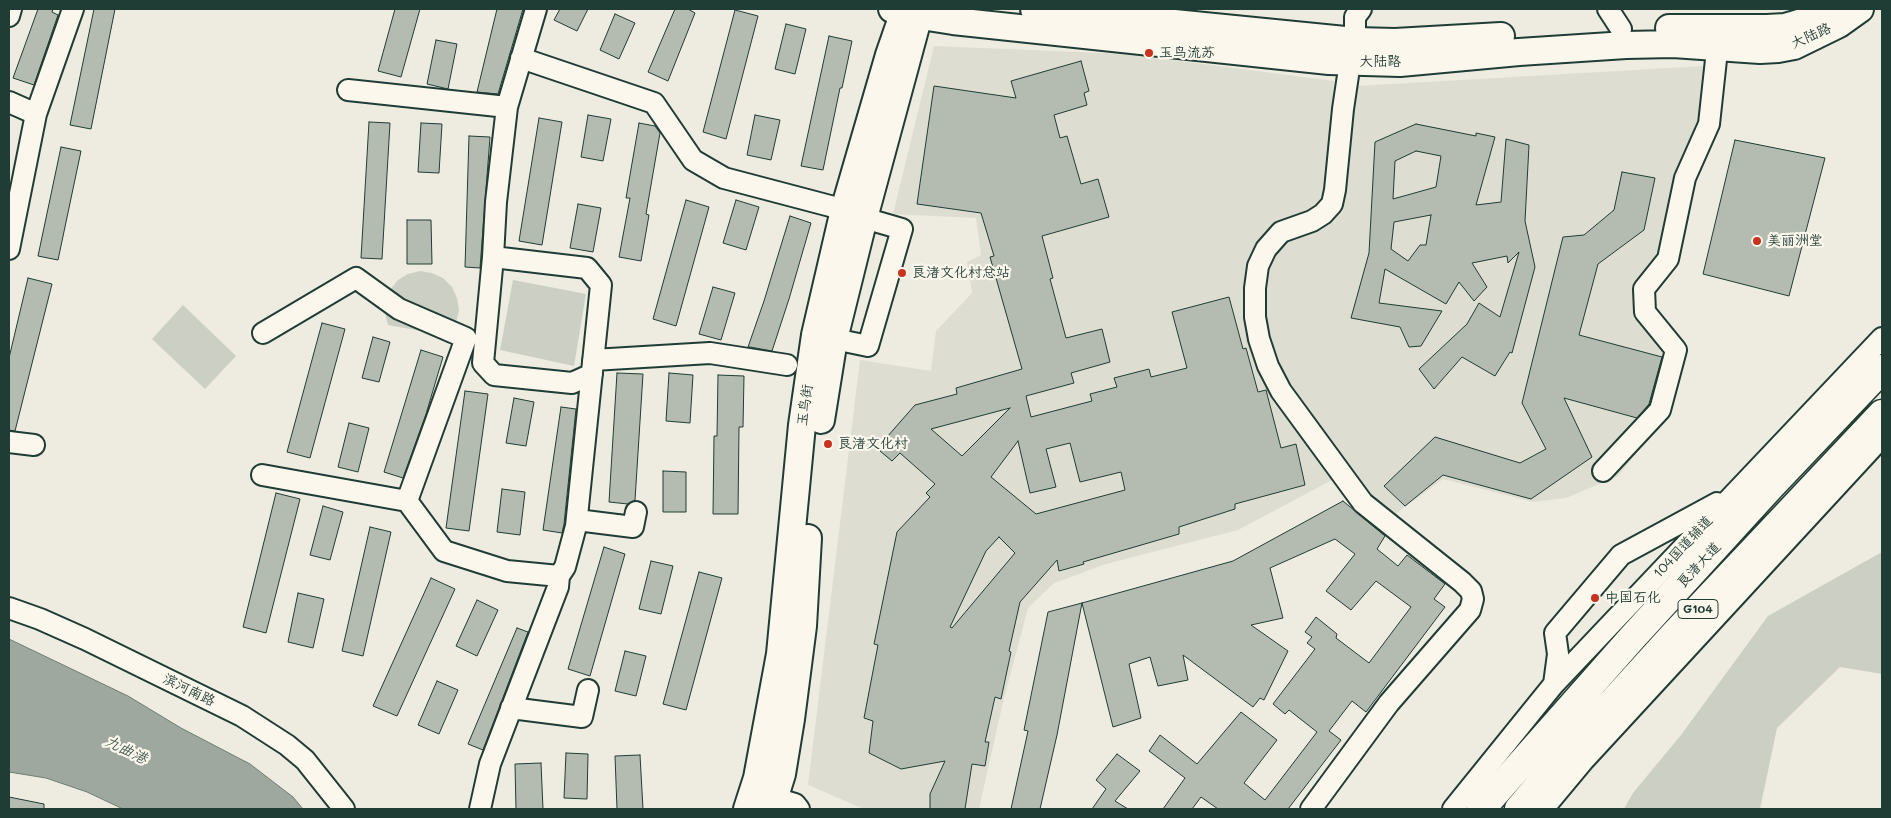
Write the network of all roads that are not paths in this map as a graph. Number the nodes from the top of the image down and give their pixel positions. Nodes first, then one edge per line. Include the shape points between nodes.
1 (11, 9) edge
2 (73, 9) edge
3 (536, 9) edge
4 (1034, 9) edge
5 (1361, 9) edge
6 (1832, 9) edge
7 (1860, 9) edge
8 (907, 11) edge
9 (9, 16) edge
10 (1615, 19) edge
11 (1719, 38) junction
12 (1353, 51) junction
13 (521, 58) junction
14 (348, 90) dead end
15 (9, 102) edge
16 (507, 108) junction
17 (36, 114) junction
18 (834, 207) dead end
19 (864, 218) junction
20 (9, 250) edge
21 (493, 258) junction
22 (263, 333) dead end
23 (825, 337) junction
24 (1882, 338) edge
25 (787, 365) dead end
26 (592, 367) junction
27 (1882, 369) edge
28 (1882, 414) edge
29 (1882, 436) edge
30 (9, 442) edge
31 (34, 445) dead end
32 (1841, 456) junction
33 (1603, 471) dead end
34 (262, 475) dead end
35 (1769, 488) junction
36 (1733, 495) junction
37 (407, 501) junction
38 (636, 512) dead end
39 (577, 520) junction
40 (1725, 537) junction
41 (558, 576) junction
42 (9, 608) edge
43 (1554, 684) junction
44 (588, 690) dead end
45 (511, 708) junction
46 (779, 804) edge
47 (344, 809) edge
48 (480, 809) edge
49 (1311, 809) edge
50 (1453, 809) edge
51 (1481, 809) edge
52 (1519, 809) edge
53 (1543, 809) edge

1 - 9 street
2 - 17 street
3 - 13 street
4 - 12 main road, 大陆路
5 - 12 street via 1355,17
6 - 11 main road, 大陆路 via 1800,23
7 - 11 main road, 大陆路 via 1839,24 1794,46 1760,50
8 - 12 main road, 大陆路 via 953,20 1312,59
8 - 19 main road, 玉鸟街
8 - 23 main road, 玉鸟街 via 844,210
10 - 11 main road, 大陆路
10 - 12 main road, 大陆路 via 1461,39 1395,42
11 - 12 main road, 大陆路 via 1400,63
11 - 33 street via 1710,124 1685,178 1668,259 1644,289 1645,312 1676,350 1672,367 1660,410
12 - 49 street via 1332,204 1312,221 1281,232 1266,249 1258,266 1255,288 1259,339 1281,390 1363,504 1462,582 1471,591 1472,599 1470,610 1389,703
13 - 16 street
13 - 18 street via 654,103 694,160 724,178
14 - 16 street
15 - 17 street
16 - 21 street
17 - 20 street
19 - 23 main road, 玉鸟街
19 - 23 street via 902,229 868,346
21 - 26 street via 587,268 601,285
21 - 26 street via 483,363 494,375 572,383
22 - 37 street via 356,278 399,309 466,338
23 - 46 main road, 玉鸟街 via 802,424 780,654 771,707
24 - 36 street, 104国道辅道
25 - 26 street via 710,354
26 - 39 street
27 - 35 highway, 良渚大道 / G104
28 - 32 highway, G104
29 - 32 street
29 - 53 street via 1583,761
30 - 31 street
32 - 52 highway, G104 via 1672,637
34 - 37 street
35 - 36 street
35 - 40 highway, 良渚大道 / G104
36 - 40 street
36 - 43 street, 104国道辅道
36 - 43 street via 1621,555 1555,633 1558,654
37 - 41 street via 444,551 507,571
38 - 39 street via 634,527
39 - 41 street via 564,567
40 - 51 highway, 良渚大道 / G104
41 - 45 street via 558,587
42 - 47 street, 滨河南路 via 86,639 242,716 304,760
43 - 50 street, 104国道辅道
44 - 45 street via 582,717
45 - 48 street via 490,764

